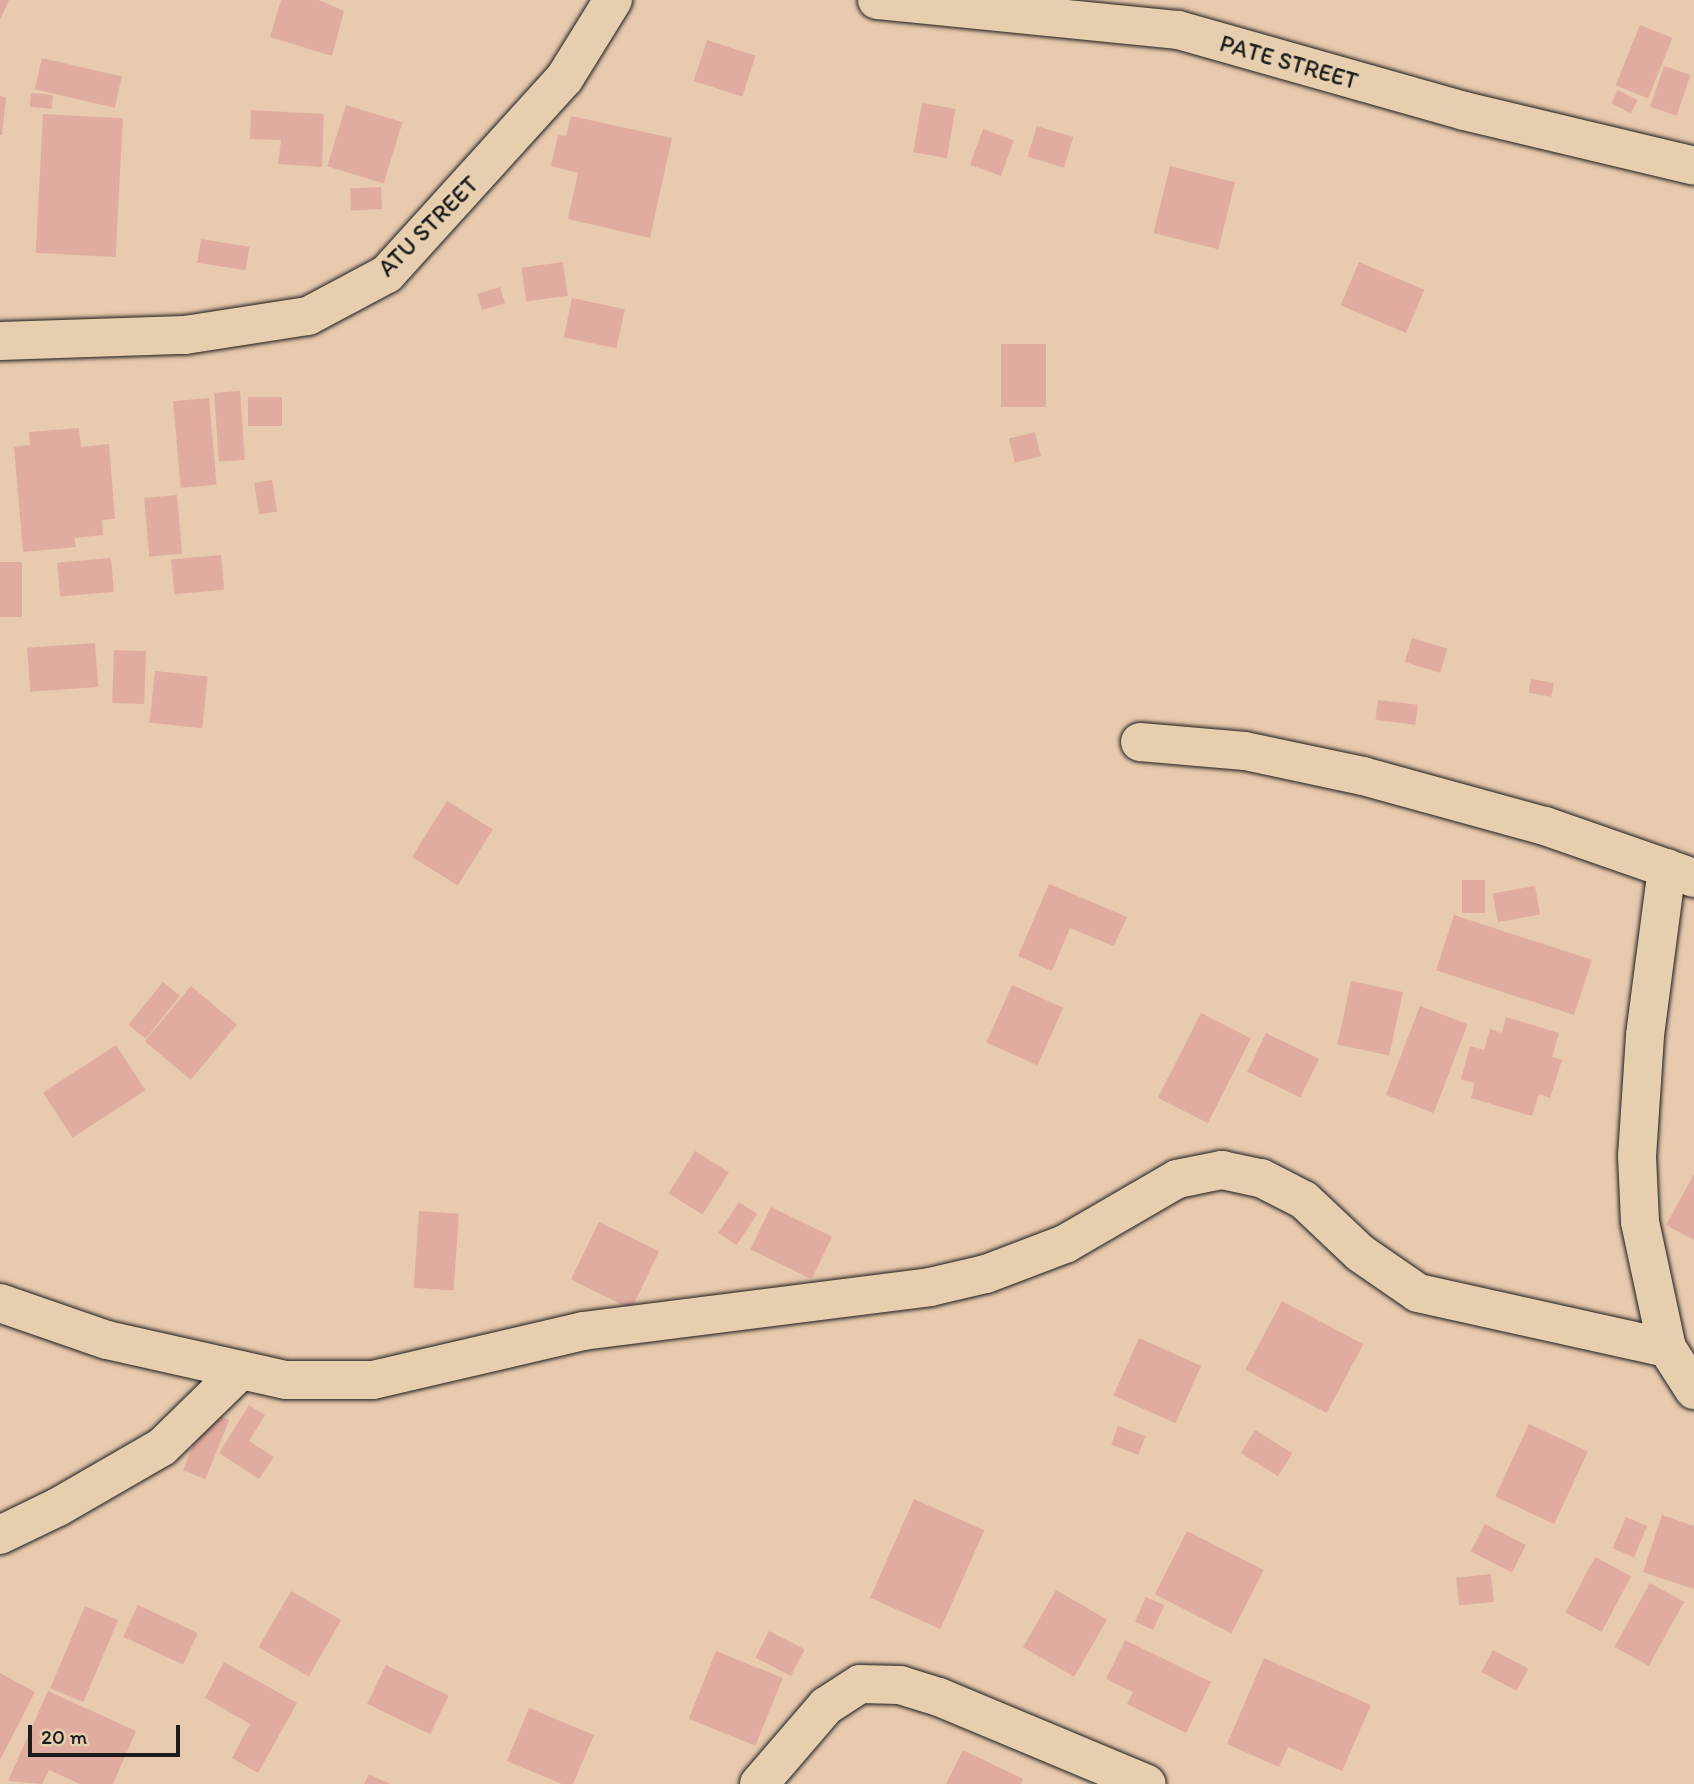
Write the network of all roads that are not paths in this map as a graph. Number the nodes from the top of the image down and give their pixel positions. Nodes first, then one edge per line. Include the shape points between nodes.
1 (612, 0) edge
2 (877, 0) edge
3 (1180, 15) edge
4 (1694, 166) edge
5 (0, 341) edge
6 (1140, 742) dead end
7 (1680, 873) edge
8 (0, 1303) edge
9 (1667, 1348) junction
10 (241, 1370) junction
11 (1694, 1390) edge
12 (0, 1535) edge
13 (759, 1784) edge
14 (1147, 1784) edge

1 - 5 street, ATU STREET via 564,79 387,274 309,316 185,335
2 - 3 street, PATE STREET
3 - 4 street, PATE STREET via 1464,111
6 - 7 street via 1245,751 1363,775 1545,827
7 - 9 street via 1645,1036 1637,1156 1640,1222
8 - 10 street via 107,1340
9 - 10 street via 1418,1293 1360,1253 1304,1200 1261,1178 1222,1170 1177,1179 1065,1244 986,1274 930,1287 583,1331 373,1380 286,1380
9 - 11 street
10 - 12 street via 162,1447
13 - 14 street via 826,1706 860,1684 900,1685 939,1697

